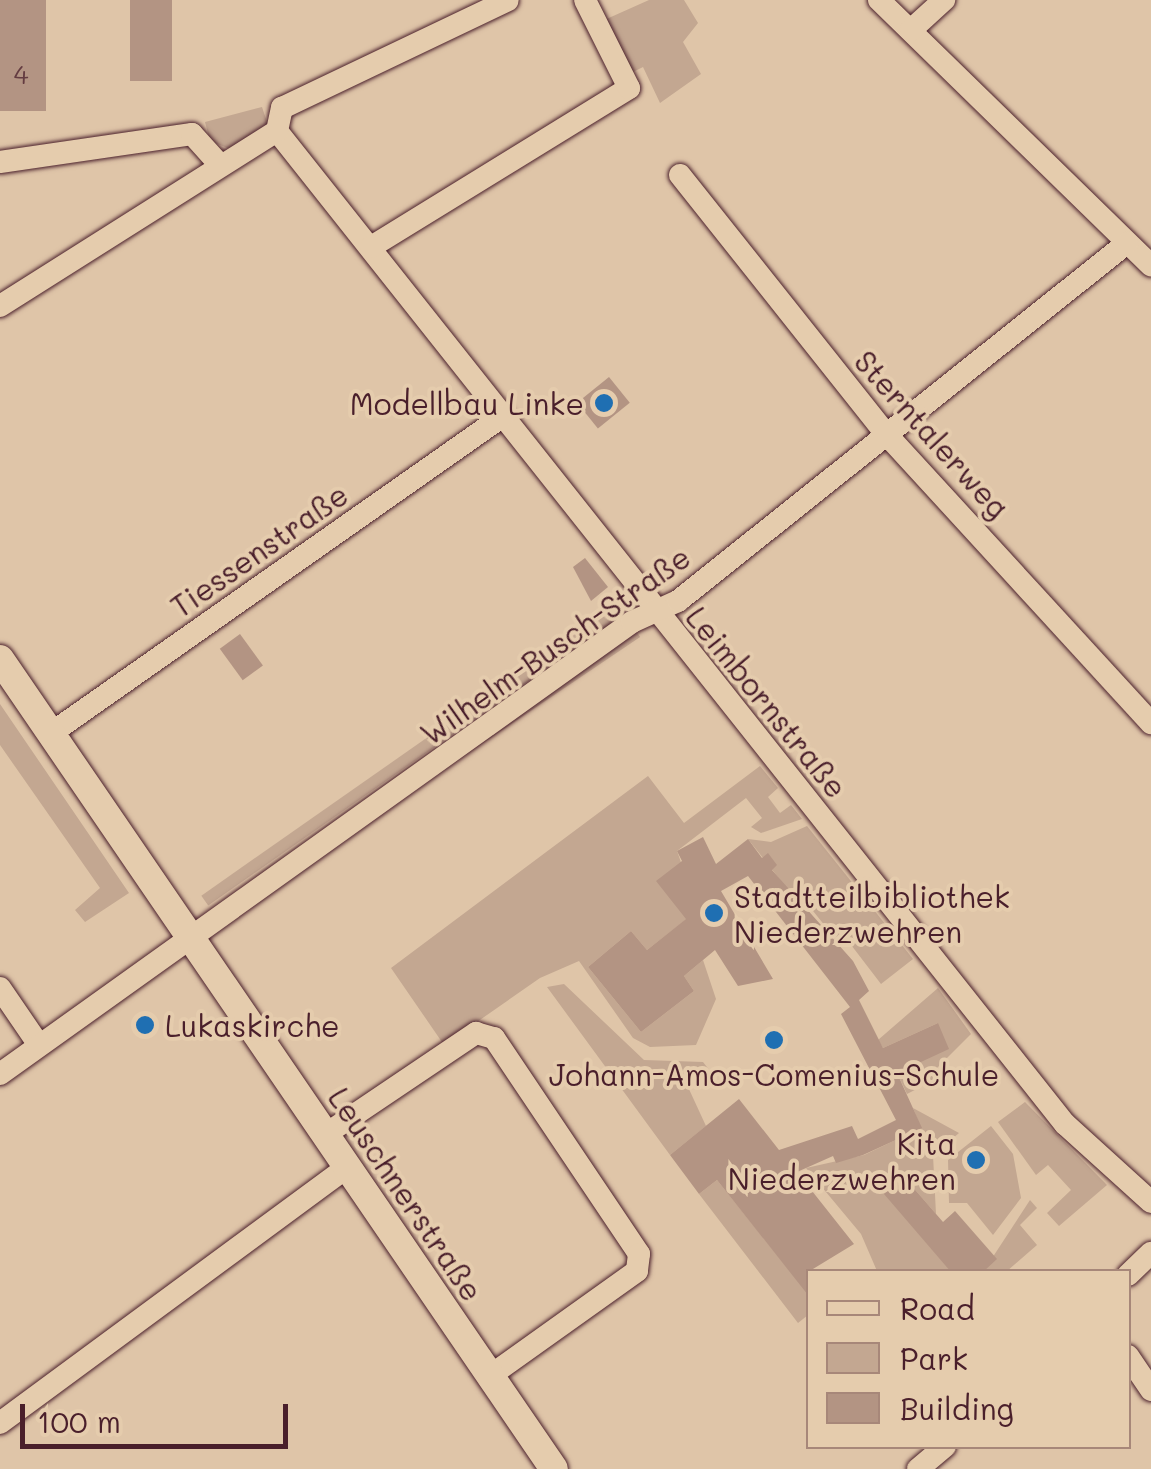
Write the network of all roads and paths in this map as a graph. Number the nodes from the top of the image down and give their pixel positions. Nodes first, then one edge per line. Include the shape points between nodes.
1 (508, 0) edge
2 (585, 0) edge
3 (879, 0) edge
4 (944, 0) edge
5 (911, 30) junction
6 (276, 131) junction
7 (0, 162) edge
8 (219, 164) junction
9 (680, 175) dead end
10 (1127, 243) junction
11 (370, 247) junction
12 (1151, 265) edge
13 (0, 306) edge
14 (503, 416) junction
15 (887, 434) junction
16 (656, 611) junction
17 (0, 659) edge
18 (1151, 723) edge
19 (50, 734) junction
20 (192, 938) junction
21 (0, 988) edge
22 (38, 1045) junction
23 (0, 1074) edge
24 (326, 1134) junction
25 (348, 1166) junction
26 (1151, 1202) edge
27 (1151, 1253) edge
28 (1131, 1272) edge
29 (1131, 1360) edge
30 (490, 1376) junction
31 (1151, 1390) edge
32 (0, 1423) edge
33 (941, 1449) edge
34 (554, 1469) edge
35 (918, 1469) edge

1 - 6 street via 282,108
2 - 11 street via 629,88
3 - 5 street
4 - 5 street
5 - 10 street
6 - 8 street
6 - 11 street, Leimbornstraße
7 - 8 street via 192,134
8 - 13 street
9 - 15 street, Sterntalerweg
10 - 12 street
10 - 15 street, Wilhelm-Busch-Straße
11 - 14 street, Leimbornstraße
14 - 16 street, Leimbornstraße
14 - 19 street, Tiessenstraße
15 - 16 street, Wilhelm-Busch-Straße
15 - 18 street, Sterntalerweg
16 - 20 street, Wilhelm-Busch-Straße
16 - 26 street, Leimbornstraße via 1065,1124
17 - 19 main road, Leuschnerstraße
19 - 20 main road, Leuschnerstraße
20 - 22 street, Wilhelm-Busch-Straße
20 - 24 main road, Leuschnerstraße
21 - 22 street
22 - 23 street, Wilhelm-Busch-Straße
24 - 25 main road, Leuschnerstraße
24 - 30 street via 476,1033 494,1038 639,1254 638,1271
25 - 30 main road, Leuschnerstraße
25 - 32 street
27 - 28 street
29 - 31 street
30 - 34 main road, Leuschnerstraße
33 - 35 street

